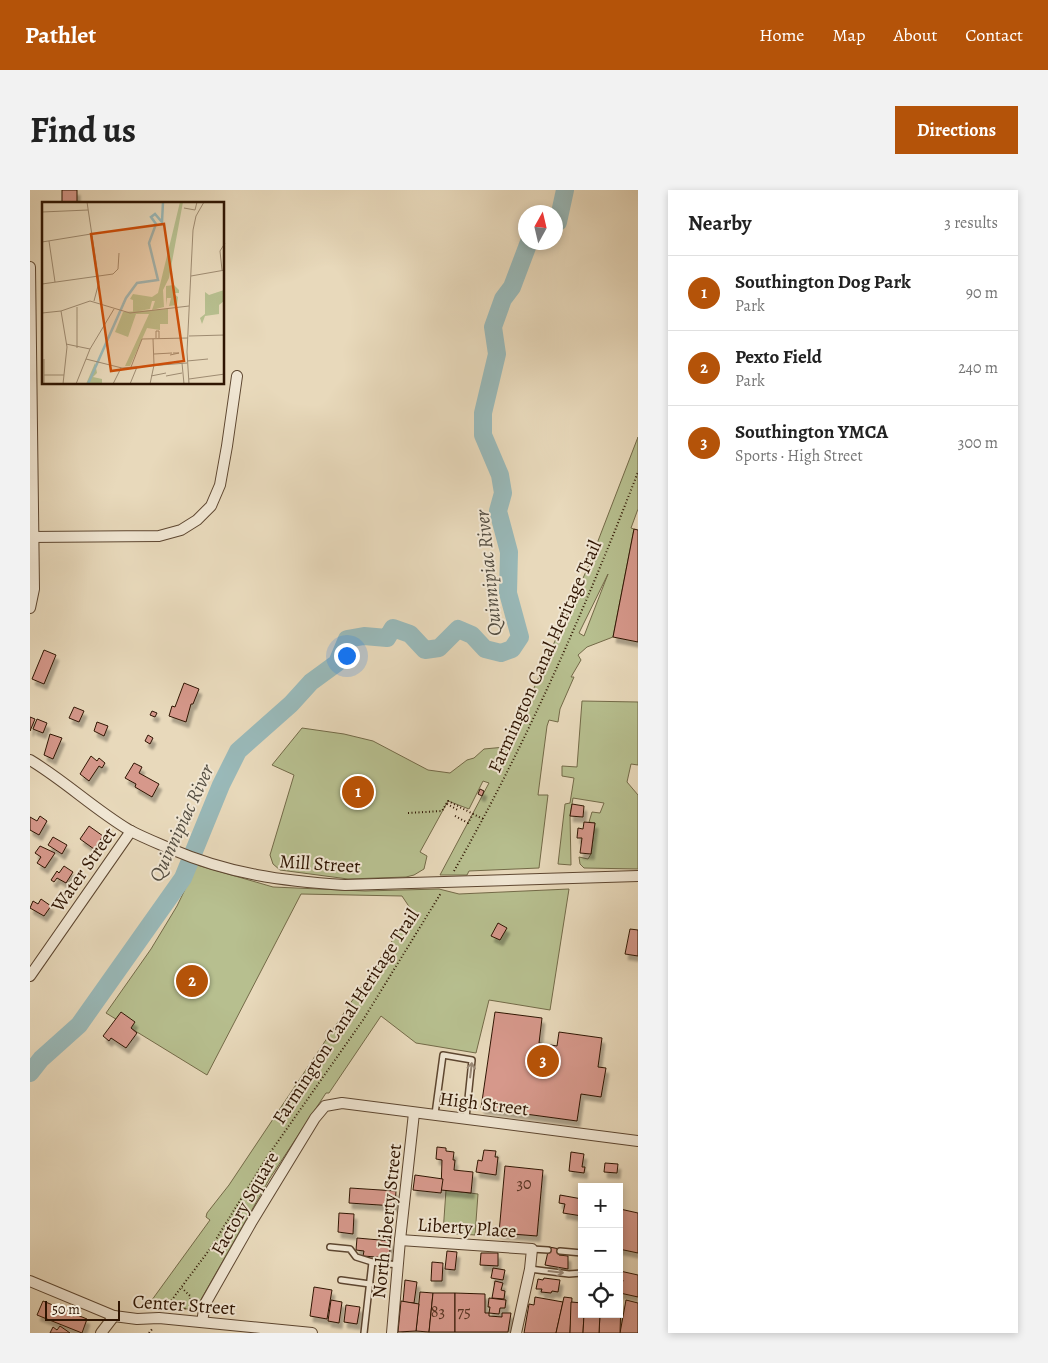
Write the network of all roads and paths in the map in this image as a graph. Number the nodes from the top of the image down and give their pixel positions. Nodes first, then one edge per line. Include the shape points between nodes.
1 (30, 267) edge
2 (237, 376) dead end
3 (638, 472) edge
4 (32, 537) edge
5 (30, 608) edge
6 (30, 760) edge
7 (446, 804) junction
8 (458, 810) dead end
9 (408, 813) dead end
10 (473, 814) junction
11 (455, 816) dead end
12 (483, 819) junction
13 (131, 831) junction
14 (452, 874) dead end
15 (638, 876) edge
16 (443, 890) dead end
17 (30, 976) edge
18 (325, 1106) joint
19 (414, 1114) junction
20 (435, 1114) junction
21 (466, 1118) junction
22 (638, 1141) edge
23 (400, 1240) junction
24 (330, 1247) dead end
25 (532, 1249) junction
26 (548, 1250) dead end
27 (560, 1251) dead end
28 (578, 1253) edge
29 (372, 1262) junction
30 (398, 1265) junction
31 (530, 1269) junction
32 (578, 1273) edge
33 (341, 1280) dead end
34 (30, 1281) edge
35 (370, 1284) junction
36 (181, 1288) junction
37 (114, 1316) junction
38 (202, 1322) junction
39 (154, 1326) dead end
40 (247, 1330) edge
41 (101, 1333) edge
42 (149, 1333) edge
43 (312, 1333) edge
44 (364, 1333) edge
45 (392, 1333) edge
46 (516, 1333) edge

1 - 4 street
2 - 4 street via 220,485 211,506 197,520 180,530 159,536
3 - 12 path, Farmington Canal Heritage Trail via 582,611 533,720
4 - 5 street via 34,588
6 - 13 street, Mill Street
7 - 8 path
7 - 9 path via 442,811
7 - 10 path via 448,801
10 - 11 path via 468,823
10 - 12 path
12 - 14 path, Farmington Canal Heritage Trail
13 - 15 street, Mill Street via 198,860 258,876 299,882 345,884
13 - 17 street, Water Street
16 - 36 path, Farmington Canal Heritage Trail via 362,1020
18 - 19 street, High Street via 342,1103
18 - 38 street, Factory Square via 251,1223 205,1304
19 - 20 street, High Street
19 - 23 street, North Liberty Street
20 - 21 street, High Street
21 -> 20 lane via 472,1060 442,1055
21 - 22 street, High Street
23 - 25 street, Liberty Place
23 - 30 street, North Liberty Street
24 - 29 lane via 350,1249 356,1257
25 - 26 lane
25 - 31 street
27 - 28 lane
29 - 30 lane
29 - 35 lane
30 - 45 street, North Liberty Street
31 -> 32 lane
31 - 46 street
33 - 35 lane
34 - 37 street, Center Street
35 - 44 lane
36 - 36 path, Farmington Canal Heritage Trail via 190,1296 192,1309 168,1305
37 - 38 street, Center Street
37 - 41 street
38 - 40 street, Center Street
39 - 42 path
40 - 43 street, Center Street

